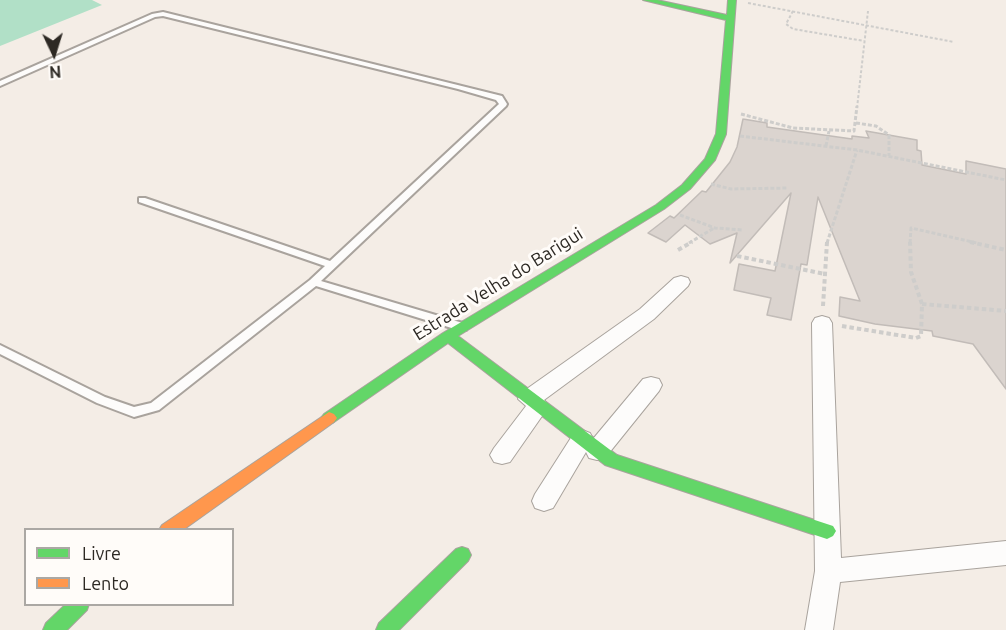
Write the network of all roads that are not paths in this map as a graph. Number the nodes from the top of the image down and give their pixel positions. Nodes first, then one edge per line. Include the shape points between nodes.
1 (647, 0) edge
2 (732, 0) edge
3 (732, 19) junction
4 (0, 84) edge
5 (142, 200) dead end
6 (332, 265) junction
7 (314, 282) junction
8 (681, 282) dead end
9 (822, 323) road end
10 (462, 327) junction
11 (448, 336) junction
12 (2, 353) edge
13 (651, 385) dead end
14 (534, 403) junction
15 (590, 445) junction
16 (502, 455) dead end
17 (544, 501) dead end
18 (171, 528) edge
19 (827, 531) junction
20 (1006, 553) edge
21 (462, 555) dead end
22 (828, 571) junction
23 (78, 606) edge
24 (53, 630) edge
25 (386, 630) edge
26 (819, 630) edge

1 - 3 street
2 - 3 street, Estrada Velha do Barigui
3 - 10 street, Estrada Velha do Barigui via 721,134 710,160 693,180 660,207
4 - 6 lane via 163,14 499,98 503,104
5 - 6 lane
6 - 7 lane
7 - 10 lane
7 - 12 lane via 146,411 134,412 101,400
8 - 14 street via 647,315
9 - 19 street
10 - 11 street, Estrada Velha do Barigui
11 - 14 street
11 - 18 street, Estrada Velha do Barigui
13 - 15 street
14 - 15 street
14 - 16 street
15 - 17 street
15 - 19 street via 629,467
19 - 22 street
20 - 22 street
21 - 25 street
22 - 26 street
23 - 24 street

